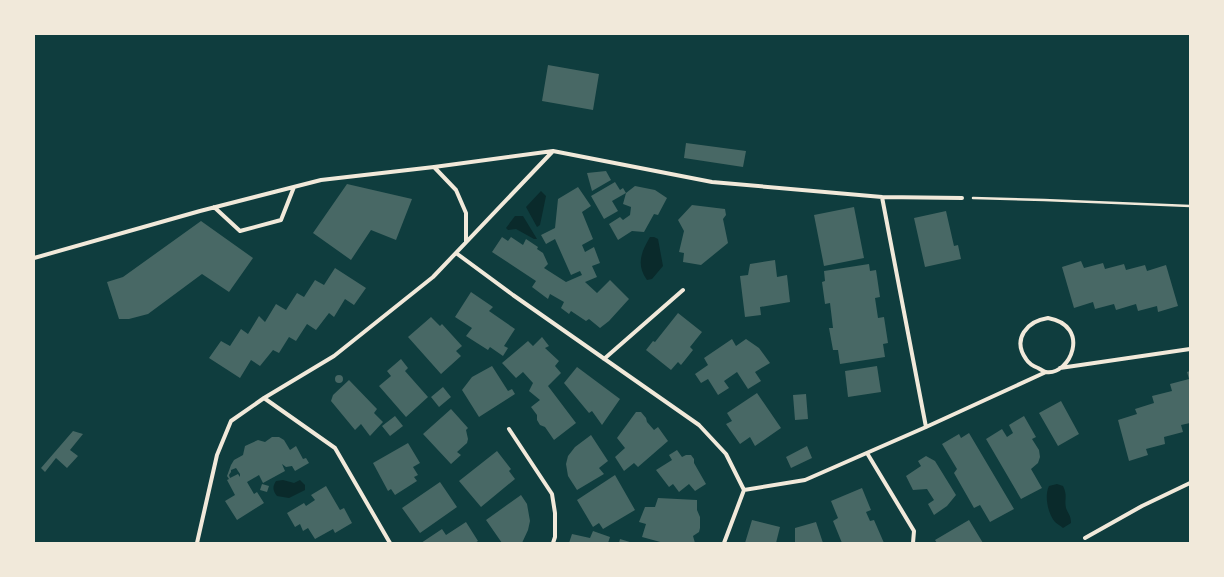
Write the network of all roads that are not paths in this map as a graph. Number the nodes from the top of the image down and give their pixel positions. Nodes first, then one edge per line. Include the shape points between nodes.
1 (553, 151) junction
2 (434, 167) junction
3 (294, 187) junction
4 (882, 197) junction
5 (962, 198) road end
6 (214, 207) junction
7 (466, 242) junction
8 (456, 253) junction
9 (34, 258) edge
10 (683, 290) dead end
11 (1190, 350) edge
12 (604, 358) junction
13 (1059, 368) junction
14 (1046, 372) junction
15 (264, 398) junction
16 (926, 427) junction
17 (509, 429) dead end
18 (868, 453) junction
19 (1190, 483) edge
20 (744, 490) junction
21 (1084, 538) dead end
22 (197, 543) edge
23 (390, 543) edge
24 (553, 543) edge
25 (724, 543) edge
26 (913, 543) edge

1 - 2 street
1 - 4 street via 712,182
1 - 7 street
2 - 3 street via 321,180
2 - 7 street via 456,190 464,207
3 - 6 street
3 - 6 street via 281,220 240,231
4 - 5 street
4 - 16 street
6 - 9 street
7 - 8 street
8 - 12 street
8 - 15 street via 433,277 334,356
10 - 12 street
11 - 13 street
12 - 20 street via 699,425 726,454
13 - 14 street via 1053,372
13 - 14 street via 1070,357 1073,348 1070,331 1057,319 1039,319 1026,329 1022,336 1022,353 1032,366
14 - 16 street
15 - 22 street via 231,421 217,455
15 - 23 street via 335,448
16 - 18 street
17 - 24 street via 552,494 555,513
18 - 20 street via 804,480
18 - 26 street via 914,531
19 - 21 street
20 - 25 street

